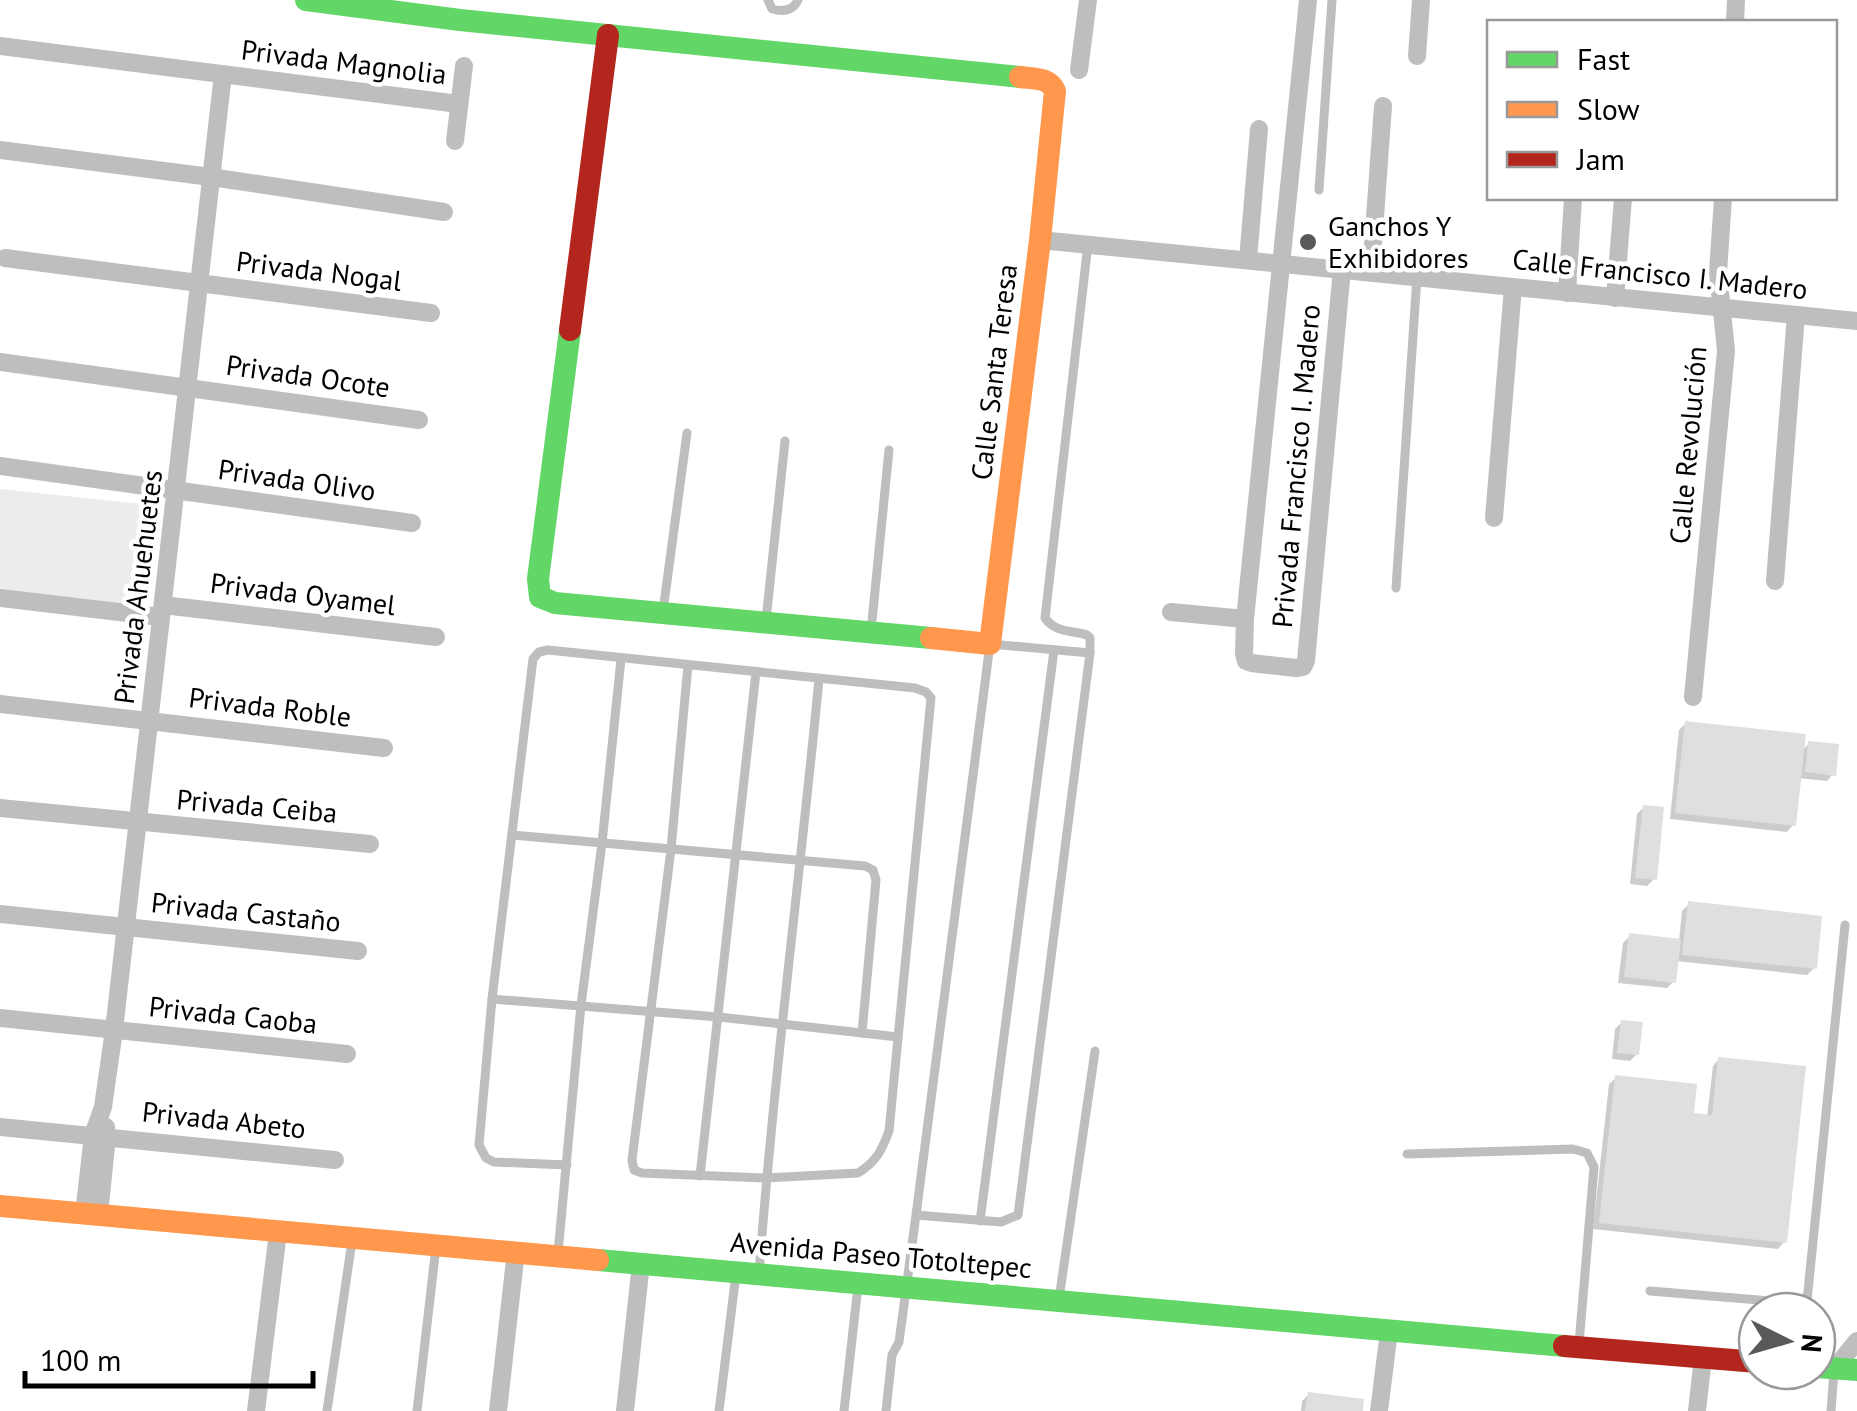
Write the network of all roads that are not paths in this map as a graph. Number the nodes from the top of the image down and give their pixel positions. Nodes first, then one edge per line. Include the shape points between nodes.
1 (306, 0) edge
2 (768, 0) edge
3 (798, 0) edge
4 (1088, 0) edge
5 (1308, 0) edge
6 (1332, 0) edge
7 (1421, 0) edge
8 (608, 35) junction
9 (0, 46) edge
10 (1417, 56) dead end
11 (464, 66) dead end
12 (1078, 70) dead end
13 (223, 74) junction
14 (458, 104) junction
15 (1383, 106) dead end
16 (1259, 129) dead end
17 (455, 141) dead end
18 (0, 150) edge
19 (212, 177) junction
20 (1319, 190) dead end
21 (1572, 200) edge
22 (1623, 200) edge
23 (1723, 200) edge
24 (444, 212) dead end
25 (1040, 240) junction
26 (1088, 244) junction
27 (5, 258) dead end
28 (1248, 260) junction
29 (1283, 263) junction
30 (1342, 269) junction
31 (1372, 272) junction
32 (1417, 277) junction
33 (200, 284) junction
34 (1513, 287) junction
35 (1567, 293) junction
36 (1616, 298) junction
37 (1721, 308) junction
38 (431, 313) dead end
39 (1796, 314) junction
40 (1857, 321) edge
41 (0, 362) edge
42 (189, 387) junction
43 (419, 420) dead end
44 (687, 433) dead end
45 (785, 441) dead end
46 (889, 450) dead end
47 (0, 466) edge
48 (176, 492) junction
49 (1494, 518) dead end
50 (412, 524) dead end
51 (1775, 581) dead end
52 (1396, 588) dead end
53 (0, 598) edge
54 (162, 611) junction
55 (1170, 612) dead end
56 (663, 613) junction
57 (1245, 620) junction
58 (766, 622) junction
59 (870, 634) junction
60 (436, 637) dead end
61 (990, 644) junction
62 (1054, 650) junction
63 (1090, 653) junction
64 (620, 658) junction
65 (688, 665) junction
66 (756, 672) junction
67 (819, 679) junction
68 (1693, 697) dead end
69 (0, 704) edge
70 (150, 720) junction
71 (384, 748) dead end
72 (0, 808) edge
73 (139, 822) junction
74 (512, 835) junction
75 (602, 842) junction
76 (370, 844) dead end
77 (671, 848) junction
78 (737, 854) junction
79 (802, 860) junction
80 (0, 914) edge
81 (1845, 925) dead end
82 (127, 926) junction
83 (358, 952) dead end
84 (492, 998) junction
85 (581, 1005) junction
86 (651, 1011) junction
87 (718, 1017) junction
88 (0, 1018) edge
89 (782, 1025) junction
90 (114, 1030) junction
91 (862, 1033) junction
92 (898, 1038) junction
93 (1096, 1051) dead end
94 (347, 1054) dead end
95 (0, 1127) edge
96 (100, 1136) junction
97 (1407, 1154) dead end
98 (335, 1160) dead end
99 (566, 1165) junction
100 (700, 1176) junction
101 (766, 1178) junction
102 (0, 1206) edge
103 (92, 1214) junction
104 (916, 1215) junction
105 (980, 1220) junction
106 (278, 1232) junction
107 (352, 1238) junction
108 (436, 1245) junction
109 (516, 1251) junction
110 (558, 1255) junction
111 (641, 1262) junction
112 (748, 1272) junction
113 (858, 1283) junction
114 (906, 1288) junction
115 (1650, 1291) dead end
116 (1808, 1291) edge
117 (1737, 1300) edge
118 (1058, 1302) junction
119 (1390, 1332) junction
120 (1857, 1341) edge
121 (1579, 1347) junction
122 (1703, 1357) junction
123 (1737, 1360) edge
124 (1837, 1367) edge
125 (256, 1411) edge
126 (327, 1411) edge
127 (417, 1411) edge
128 (498, 1411) edge
129 (625, 1411) edge
130 (718, 1411) edge
131 (844, 1411) edge
132 (886, 1411) edge
133 (1379, 1411) edge
134 (1697, 1411) edge

1 - 8 street, Calle Santa Teresa
2 - 3 lane via 781,12
4 - 12 street
5 - 29 street
6 - 20 lane
7 - 10 street
8 - 25 street, Calle Santa Teresa via 1046,80 1055,91
8 - 56 street via 538,579 540,597 555,603
9 - 13 street, Privada Magnolia
11 - 14 street, Privada Magnolia
13 - 14 street, Privada Magnolia
13 - 19 street, Privada Ahuehuetes
14 - 17 street, Privada Magnolia
15 - 31 street
16 - 28 street
18 - 19 street
19 - 24 street
19 - 33 street, Privada Ahuehuetes
21 - 35 street
22 - 36 street
23 - 37 street, Calle Revolución
25 - 26 street, Calle Francisco I. Madero
25 - 61 street, Calle Santa Teresa
26 - 28 street, Calle Francisco I. Madero
26 - 63 lane via 1045,618 1058,630 1088,635
27 - 33 street, Privada Nogal
28 - 29 street, Calle Francisco I. Madero
29 - 30 street, Calle Francisco I. Madero
29 - 57 street
30 - 31 street, Calle Francisco I. Madero
30 - 57 street, Privada Francisco I. Madero via 1306,661 1296,668 1246,660
31 - 32 street, Calle Francisco I. Madero
32 - 34 street, Calle Francisco I. Madero
32 - 52 lane
33 - 38 street, Privada Nogal
33 - 42 street, Privada Ahuehuetes
34 - 35 street, Calle Francisco I. Madero
34 - 49 street
35 - 36 street, Calle Francisco I. Madero
36 - 37 street, Calle Francisco I. Madero
37 - 39 street, Calle Francisco I. Madero
37 - 68 street, Calle Revolución via 1726,350
39 - 40 street, Calle Francisco I. Madero
39 - 51 street
41 - 42 street, Privada Ocote
42 - 43 street, Privada Ocote
42 - 48 street, Privada Ahuehuetes
44 - 56 lane
45 - 58 lane
46 - 59 lane
47 - 48 street, Privada Olivo
48 - 50 street, Privada Olivo
48 - 54 street, Privada Ahuehuetes
53 - 54 street, Privada Oyamel
54 - 60 street, Privada Oyamel
54 - 70 street, Privada Ahuehuetes
55 - 57 street
56 - 58 street
58 - 59 street
59 - 61 street
61 - 62 lane
61 - 104 lane, Calle Santa Teresa
62 - 63 lane
62 - 105 lane
63 - 105 lane via 1018,1215
64 - 65 lane
64 - 74 lane via 548,650 534,659
64 - 75 lane
65 - 66 lane
65 - 77 lane
66 - 67 lane
66 - 78 lane
67 - 79 lane
67 - 92 lane via 915,688 931,698
69 - 70 street, Privada Roble
70 - 71 street, Privada Roble
70 - 73 street, Privada Ahuehuetes
72 - 73 street, Privada Ceiba
73 - 76 street, Privada Ceiba
73 - 82 street, Privada Ahuehuetes
74 - 75 lane
74 - 84 lane
75 - 77 lane
75 - 85 lane
77 - 78 lane
77 - 86 lane
78 - 79 lane
78 - 87 lane
79 - 89 lane
79 - 91 lane via 873,870
80 - 82 street, Privada Castaño
81 - 116 lane
82 - 83 street, Privada Castaño
82 - 90 street, Privada Ahuehuetes
84 - 85 lane
84 - 99 lane via 481,1152 494,1162
85 - 86 lane
85 - 99 lane
86 - 87 lane
86 - 100 lane via 634,1170
87 - 89 lane
87 - 100 lane
88 - 90 street, Privada Caoba
89 - 91 lane
89 - 101 lane
90 - 94 street, Privada Caoba
90 - 96 street, Privada Ahuehuetes
91 - 92 lane
92 - 101 lane via 889,1131 871,1165 858,1173
93 - 118 lane
95 - 96 street, Privada Abeto
96 - 98 street, Privada Abeto
96 - 103 street, Privada Ahuehuetes
97 - 121 lane via 1588,1153 1594,1167
99 - 110 lane
100 - 101 lane
101 - 112 lane
102 - 103 street, Avenida Paseo Totoltepec
103 - 106 street, Avenida Paseo Totoltepec
104 - 105 lane
104 - 114 lane, Calle Santa Teresa
106 - 107 street, Avenida Paseo Totoltepec
106 - 125 street
107 - 108 street, Avenida Paseo Totoltepec
107 - 126 lane
108 - 109 street, Avenida Paseo Totoltepec
108 - 127 lane
109 - 110 street, Avenida Paseo Totoltepec
109 - 128 street
110 - 111 street, Avenida Paseo Totoltepec
111 - 112 street, Avenida Paseo Totoltepec
111 - 129 street
112 - 113 street, Avenida Paseo Totoltepec
112 - 130 lane
113 - 114 street, Avenida Paseo Totoltepec
113 - 131 lane
114 - 118 street, Avenida Paseo Totoltepec
114 - 132 lane, Calle Santa Teresa
115 - 117 lane
118 - 119 street, Avenida Paseo Totoltepec
119 - 121 street, Avenida Paseo Totoltepec
119 - 133 street
120 - 124 street
121 - 122 street, Avenida Paseo Totoltepec
122 - 123 street, Avenida Paseo Totoltepec
122 - 134 street

